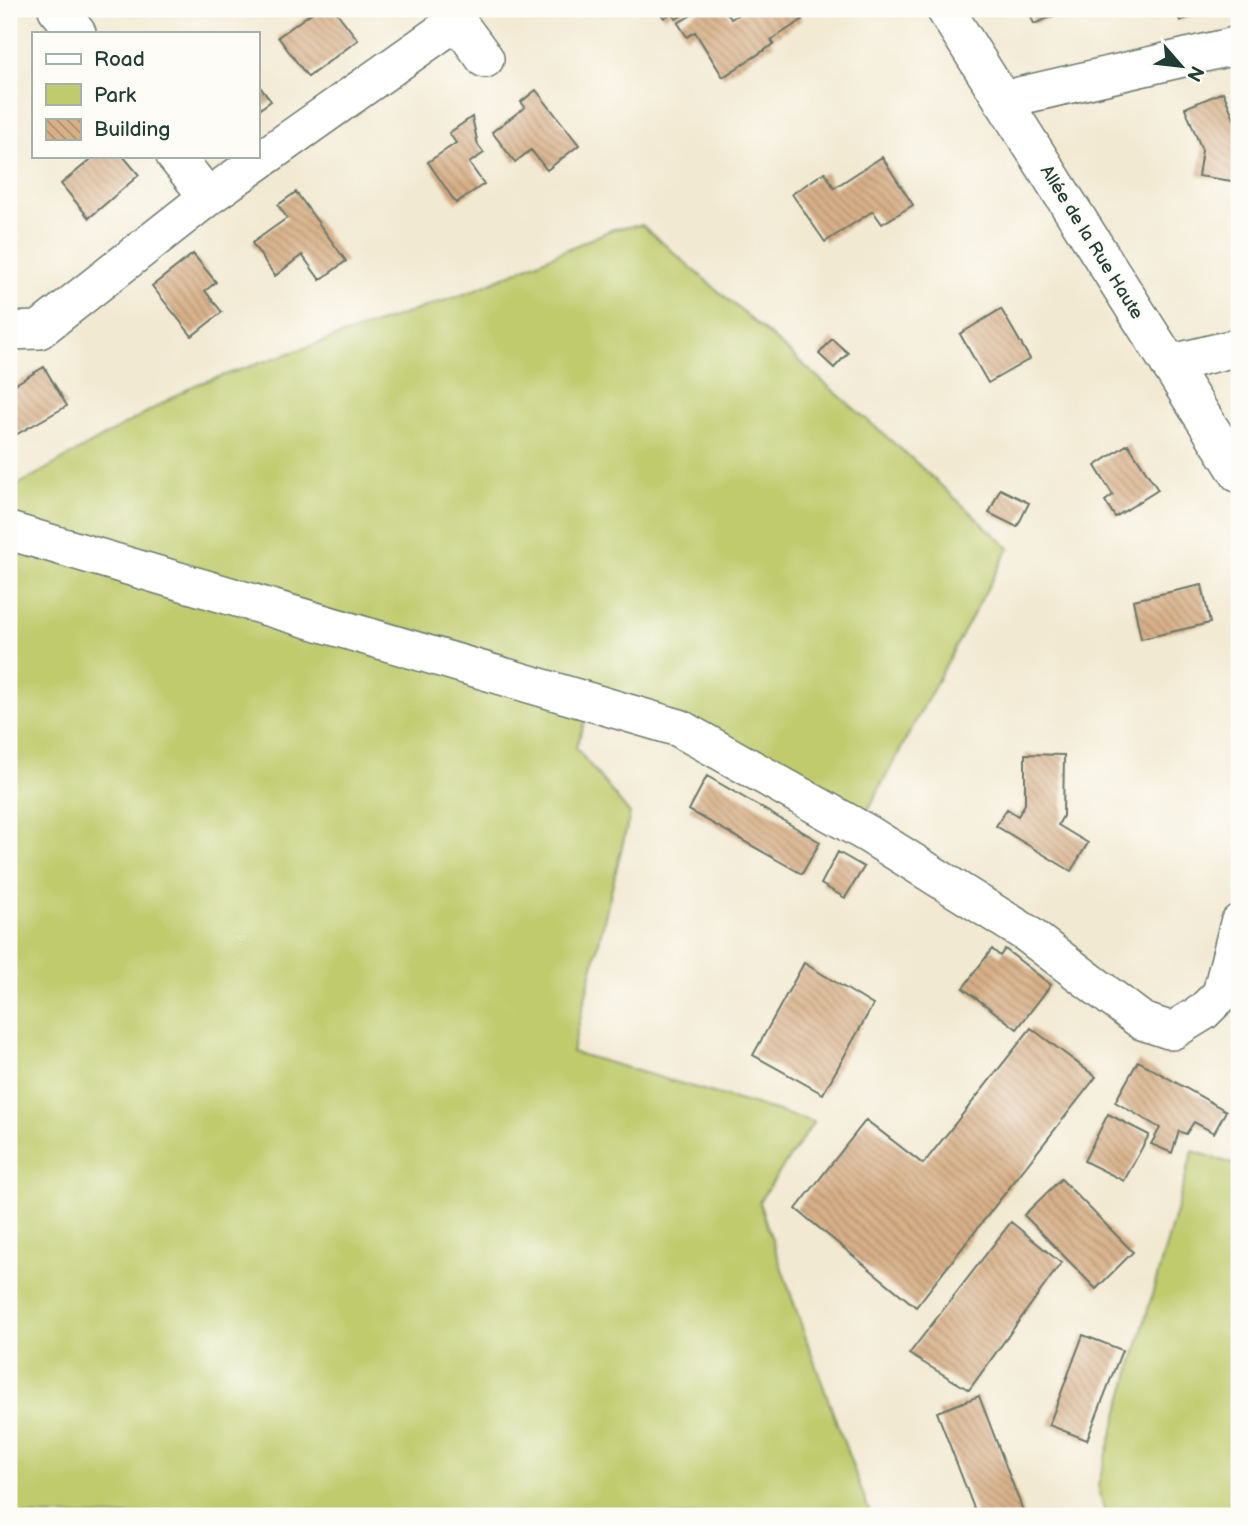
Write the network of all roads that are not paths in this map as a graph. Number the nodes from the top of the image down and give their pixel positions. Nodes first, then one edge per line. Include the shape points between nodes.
1 (57, 9) edge
2 (945, 9) edge
3 (76, 32) edge
4 (1239, 45) edge
5 (485, 60) dead end
6 (1002, 100) junction
7 (177, 158) edge
8 (208, 197) junction
9 (9, 331) edge
10 (1239, 346) edge
11 (1169, 364) junction
12 (1239, 474) edge
13 (9, 531) edge
14 (1239, 923) edge

1 - 3 street
2 - 6 street, Allée de la Rue Haute
4 - 6 street
5 - 8 street via 457,21
6 - 11 street, Allée de la Rue Haute
7 - 8 street
8 - 9 street via 39,330
10 - 11 street
11 - 12 street, Allée de la Rue Haute
13 - 14 street via 679,728 868,834 1015,925 1142,1021 1172,1031 1203,1012 1221,994

